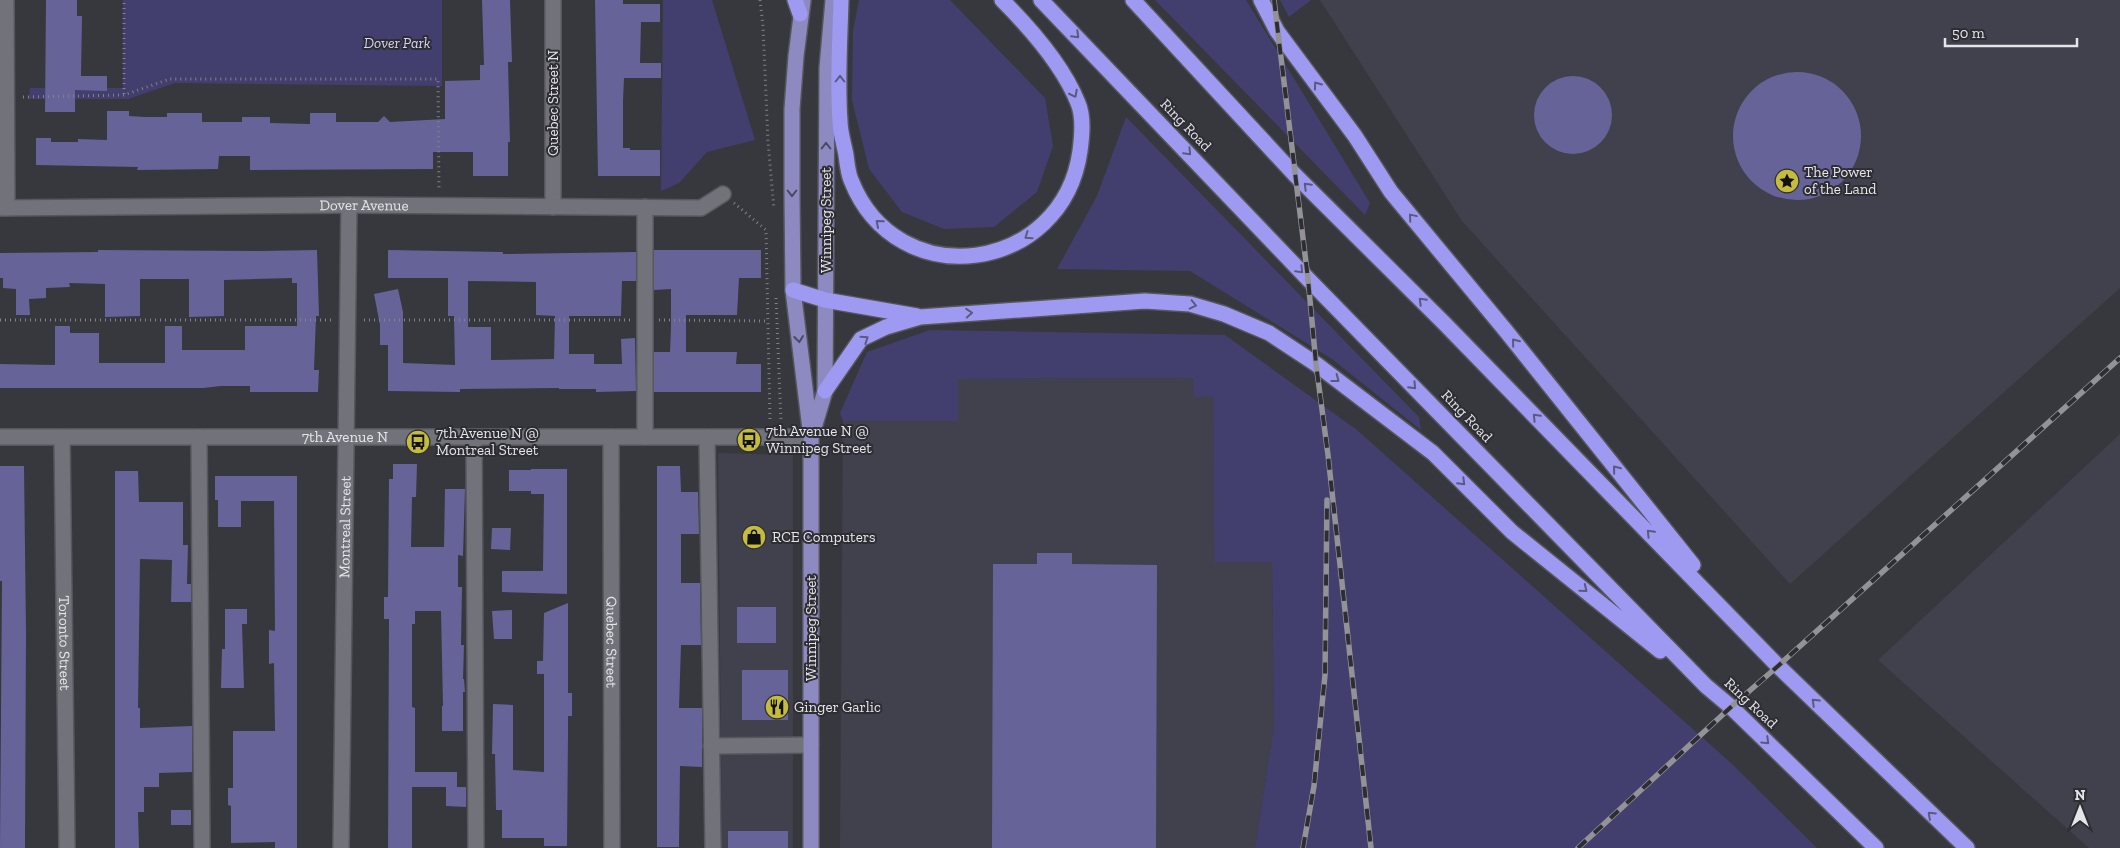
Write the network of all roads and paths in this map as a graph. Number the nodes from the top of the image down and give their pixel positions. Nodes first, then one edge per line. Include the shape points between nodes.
1 (6, 0) edge
2 (124, 0) edge
3 (553, 0) edge
4 (760, 0) edge
5 (833, 0) edge
6 (841, 0) edge
7 (1002, 0) edge
8 (1041, 0) edge
9 (1133, 0) edge
10 (1260, 0) edge
11 (799, 5) edge
12 (124, 95) junction
13 (7, 97) junction
14 (723, 194) joint
15 (349, 205) junction
16 (440, 206) junction
17 (553, 206) junction
18 (645, 207) junction
19 (3, 208) edge
20 (774, 216) dead end
21 (793, 290) junction
22 (776, 295) dead end
23 (825, 300) junction
24 (920, 316) junction
25 (0, 320) edge
26 (347, 320) junction
27 (645, 320) junction
28 (768, 321) junction
29 (825, 391) junction
30 (0, 437) edge
31 (62, 437) junction
32 (199, 437) junction
33 (346, 437) junction
34 (474, 437) junction
35 (611, 437) junction
36 (645, 437) junction
37 (707, 437) junction
38 (776, 437) junction
39 (811, 437) junction
40 (1745, 631) junction
41 (1731, 707) junction
42 (811, 745) junction
43 (711, 746) junction
44 (67, 848) edge
45 (202, 848) edge
46 (342, 848) edge
47 (476, 848) edge
48 (612, 848) edge
49 (713, 848) edge
50 (812, 848) edge
51 (1876, 848) edge
52 (1967, 848) edge

1 - 13 street
2 - 12 path
3 - 17 street, Quebec Street N
4 - 20 path
23 -> 5 main road, Winnipeg Street via 827,68
7 -> 6 highway via 1027,25 1065,76 1079,104 1083,136 1075,177 1050,218 1027,238 1002,250 973,257 940,256 915,249 873,217 850,179 840,122
8 -> 41 highway, Ring Road via 1308,279 1706,686
40 -> 9 highway via 1296,175
40 -> 10 highway via 1391,192 1355,136 1277,31
11 -> 21 main road, Winnipeg Street via 792,109
12 - 13 path
12 - 16 path via 170,79 438,79
13 - 19 street
14 - 18 street, Dover Avenue via 701,208
14 - 28 path via 766,230
15 - 16 street, Dover Avenue
15 - 19 street, Dover Avenue
15 - 26 street, Montreal Street
16 - 17 street, Dover Avenue
17 - 18 street, Dover Avenue
18 - 27 street
21 - 23 highway
21 -> 39 main road, Winnipeg Street
22 - 38 path
23 - 24 highway
23 - 29 main road, Winnipeg Street
29 -> 24 highway via 861,339
24 -> 41 highway via 1145,301 1190,304 1269,333 1316,364 1433,453 1512,532
25 - 26 path
26 - 27 path
26 - 33 street, Montreal Street
27 - 28 path
27 - 36 street
28 - 38 path
29 - 39 main road, Winnipeg Street
30 - 31 street, 7th Avenue N
31 - 32 street, 7th Avenue N
31 - 44 street, Toronto Street
32 - 33 street, 7th Avenue N
32 - 45 street
33 - 34 street, 7th Avenue N
33 - 46 street, Montreal Street
34 - 35 street, 7th Avenue N
34 - 47 street
35 - 36 street, 7th Avenue N
35 - 48 street, Quebec Street
36 - 37 street, 7th Avenue N
37 - 38 street, 7th Avenue N
37 - 43 street
38 - 39 street, 7th Avenue N
39 - 42 main road, Winnipeg Street
52 -> 40 highway
41 -> 51 highway, Ring Road
42 - 43 street
42 - 50 main road, Winnipeg Street
43 - 49 street

